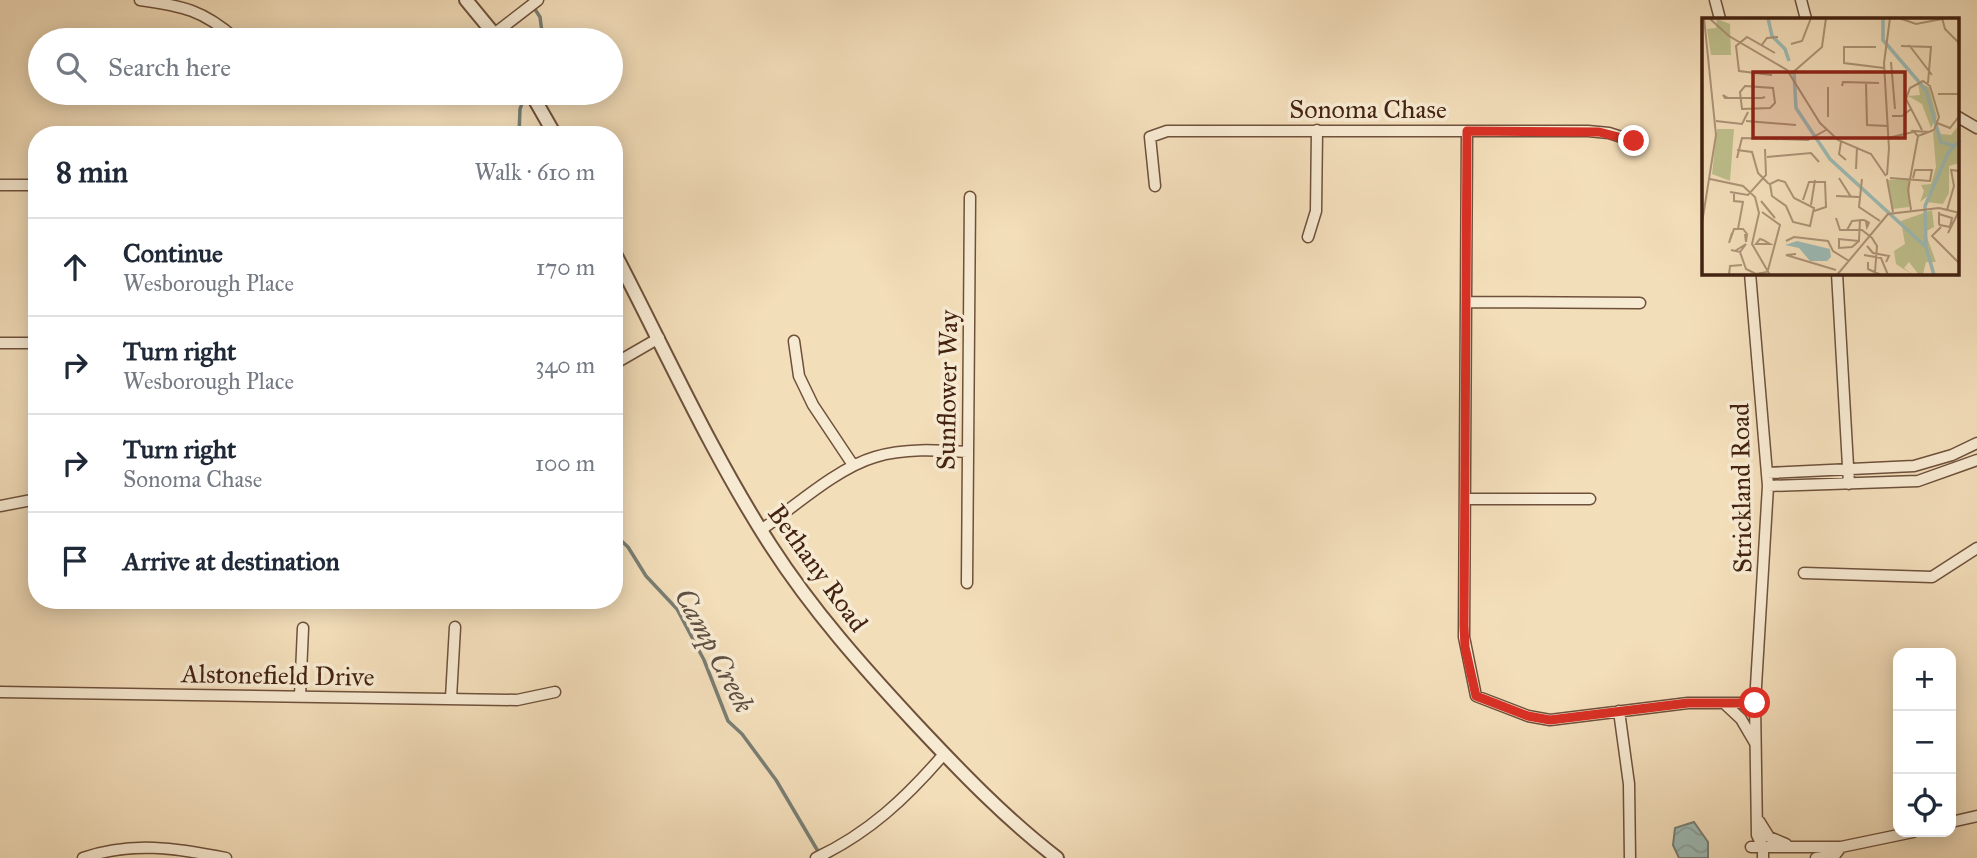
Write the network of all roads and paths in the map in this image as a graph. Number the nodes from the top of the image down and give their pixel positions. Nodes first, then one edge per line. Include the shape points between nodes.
1 (140, 0) edge
2 (466, 0) edge
3 (538, 0) edge
4 (1715, 0) edge
5 (1801, 0) edge
6 (1720, 18) edge
7 (1806, 18) edge
8 (223, 28) edge
9 (489, 28) edge
10 (506, 28) edge
11 (538, 105) edge
12 (1960, 118) edge
13 (550, 126) edge
14 (1977, 128) edge
15 (1317, 130) junction
16 (1467, 131) junction
17 (1634, 141) dead end
18 (0, 185) edge
19 (28, 185) edge
20 (1155, 186) dead end
21 (970, 197) dead end
22 (1308, 237) dead end
23 (623, 269) edge
24 (1750, 275) edge
25 (1837, 275) edge
26 (1466, 302) junction
27 (1640, 303) dead end
28 (659, 338) junction
29 (794, 341) dead end
30 (0, 343) edge
31 (28, 343) edge
32 (623, 359) edge
33 (1977, 443) edge
34 (967, 452) junction
35 (1977, 460) edge
36 (853, 466) junction
37 (1848, 468) junction
38 (1767, 472) junction
39 (1849, 484) junction
40 (1768, 486) junction
41 (1465, 499) junction
42 (1590, 499) dead end
43 (28, 501) edge
44 (0, 506) edge
45 (761, 530) junction
46 (1977, 548) edge
47 (1804, 573) dead end
48 (967, 583) dead end
49 (455, 627) dead end
50 (303, 628) dead end
51 (0, 692) edge
52 (555, 692) dead end
53 (299, 696) junction
54 (451, 698) junction
55 (1723, 702) junction
56 (1755, 703) junction
57 (1619, 711) junction
58 (1757, 746) junction
59 (944, 754) junction
60 (1756, 807) junction
61 (1977, 816) edge
62 (1956, 821) edge
63 (1757, 835) junction
64 (1893, 836) edge
65 (1800, 846) junction
66 (1841, 847) junction
67 (1751, 853) edge
68 (1763, 853) edge
69 (83, 858) edge
70 (226, 858) edge
71 (816, 858) edge
72 (1056, 858) edge
73 (1630, 858) edge
74 (1816, 858) edge

1 - 8 street via 177,5 212,18
2 - 9 street
3 - 10 street
4 - 6 street
5 - 7 street
11 - 13 street
12 - 14 street
15 - 16 street, Sonoma Chase
15 - 20 street, Sonoma Chase via 1167,131 1150,137
15 - 22 street via 1316,211
16 - 17 street, Sonoma Chase via 1599,132
16 - 26 street
18 - 19 street
21 - 34 street, Sunflower Way
23 - 28 street, Bethany Road
24 - 38 street, Strickland Road
25 - 37 street
26 - 27 street
26 - 41 street
28 - 32 street
28 - 45 street, Bethany Road
29 - 36 street via 799,376
30 - 31 street
33 - 37 street via 1921,465
34 - 36 street via 907,451
34 - 48 street, Sunflower Way
35 - 39 street via 1927,479
36 - 45 street
37 - 38 street
37 - 39 street
38 - 40 street, Strickland Road
39 - 40 street
40 - 56 street, Strickland Road
41 - 42 street
41 - 57 street via 1464,637 1476,696 1539,719
43 - 44 street
45 - 59 street, Bethany Road via 831,630
46 - 47 street via 1932,576
49 - 54 street
50 - 53 street
51 - 53 street, Alstonefield Drive
52 - 54 street, Alstonefield Drive via 517,700
53 - 54 street, Alstonefield Drive
55 - 56 street
55 - 57 street
55 - 58 street via 1741,719
56 - 58 street, Strickland Road
57 - 73 street via 1629,784
58 - 60 street, Strickland Road
59 - 71 street via 907,797 871,828
59 - 72 street, Bethany Road via 1019,829
60 - 63 street, Strickland Road
60 - 65 street via 1769,837
61 - 62 street
63 - 67 street
63 - 68 street
64 - 66 street
65 - 66 street
65 - 68 street
66 - 74 street via 1835,855
67 - 68 street
69 - 70 street via 158,846

